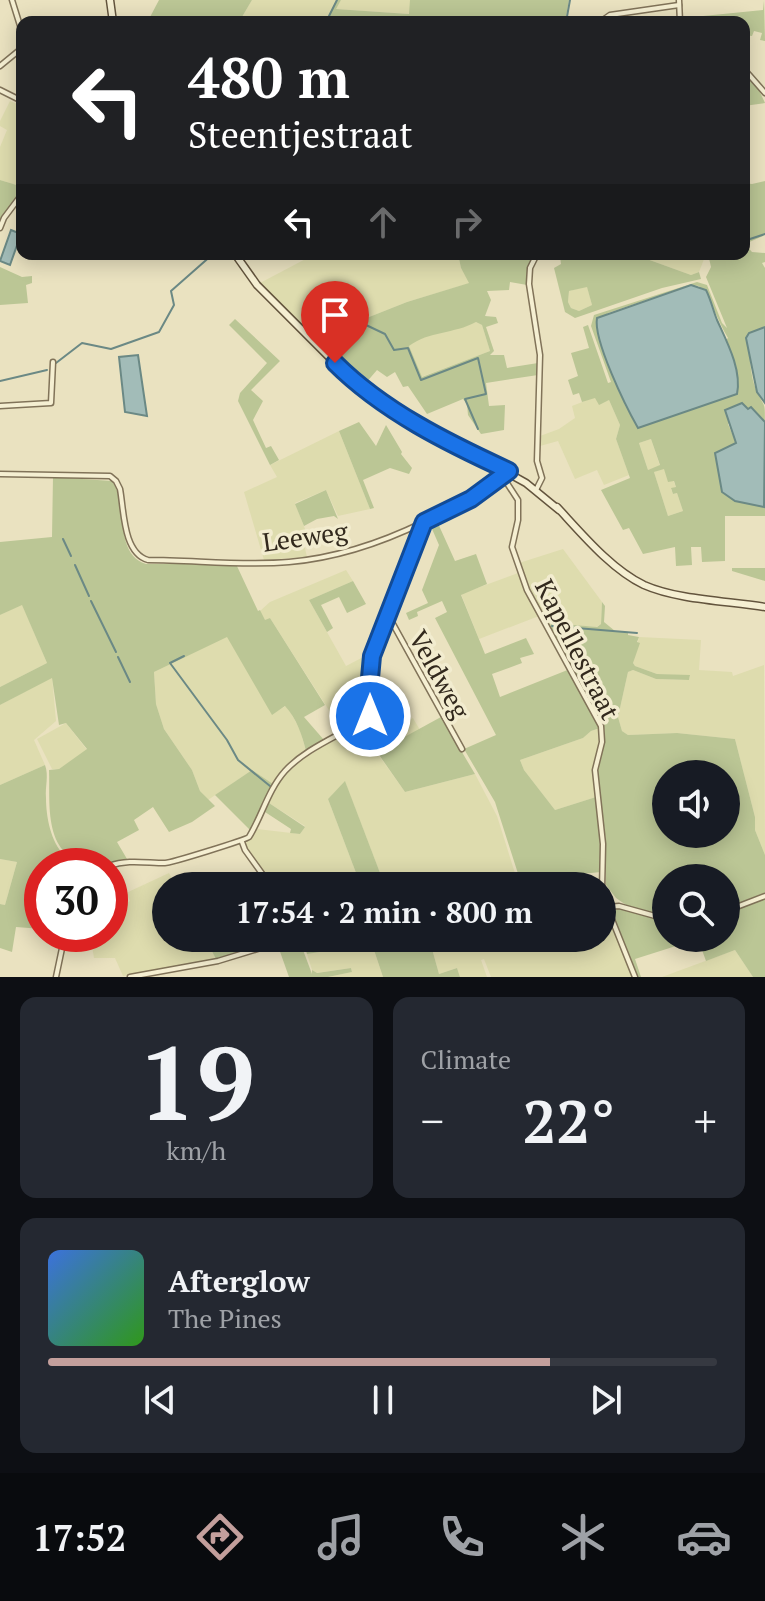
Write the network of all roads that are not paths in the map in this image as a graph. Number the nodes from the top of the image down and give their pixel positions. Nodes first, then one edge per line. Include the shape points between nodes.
1 (679, 3) edge
2 (607, 16) edge
3 (16, 53) edge
4 (0, 66) edge
5 (750, 76) edge
6 (764, 91) edge
7 (16, 202) edge
8 (0, 228) edge
9 (239, 260) edge
10 (534, 260) edge
11 (53, 362) dead end
12 (0, 406) edge
13 (0, 474) edge
14 (506, 474) junction
15 (538, 488) junction
16 (424, 522) junction
17 (765, 607) edge
18 (388, 615) junction
19 (462, 749) dead end
20 (242, 842) junction
21 (128, 863) edge
22 (261, 872) edge
23 (602, 872) edge
24 (765, 896) edge
25 (616, 906) edge
26 (740, 906) edge
27 (652, 915) edge
28 (616, 933) edge
29 (61, 952) edge
30 (252, 952) edge
31 (56, 977) edge
32 (130, 977) edge
33 (635, 977) edge

1 - 2 street
3 - 4 street
5 - 6 street
7 - 8 street
9 - 14 street via 257,285 354,382
10 - 15 street via 529,284 540,367
11 - 12 street via 51,403
13 - 16 street, Leeweg via 110,476 120,489 134,552 143,559 301,560 379,542
14 - 15 street
14 - 16 street, Leeweg
14 - 23 street, Kapellestraat via 518,500 512,547 527,590 601,726 595,770
15 - 17 street via 617,567 646,585
16 - 18 street
18 - 19 street, Veldweg
18 - 20 street via 372,656 374,713 286,770
20 - 21 street via 168,863
20 - 22 street
24 - 26 street
25 - 27 street
28 - 33 street
29 - 31 street
30 - 32 street

